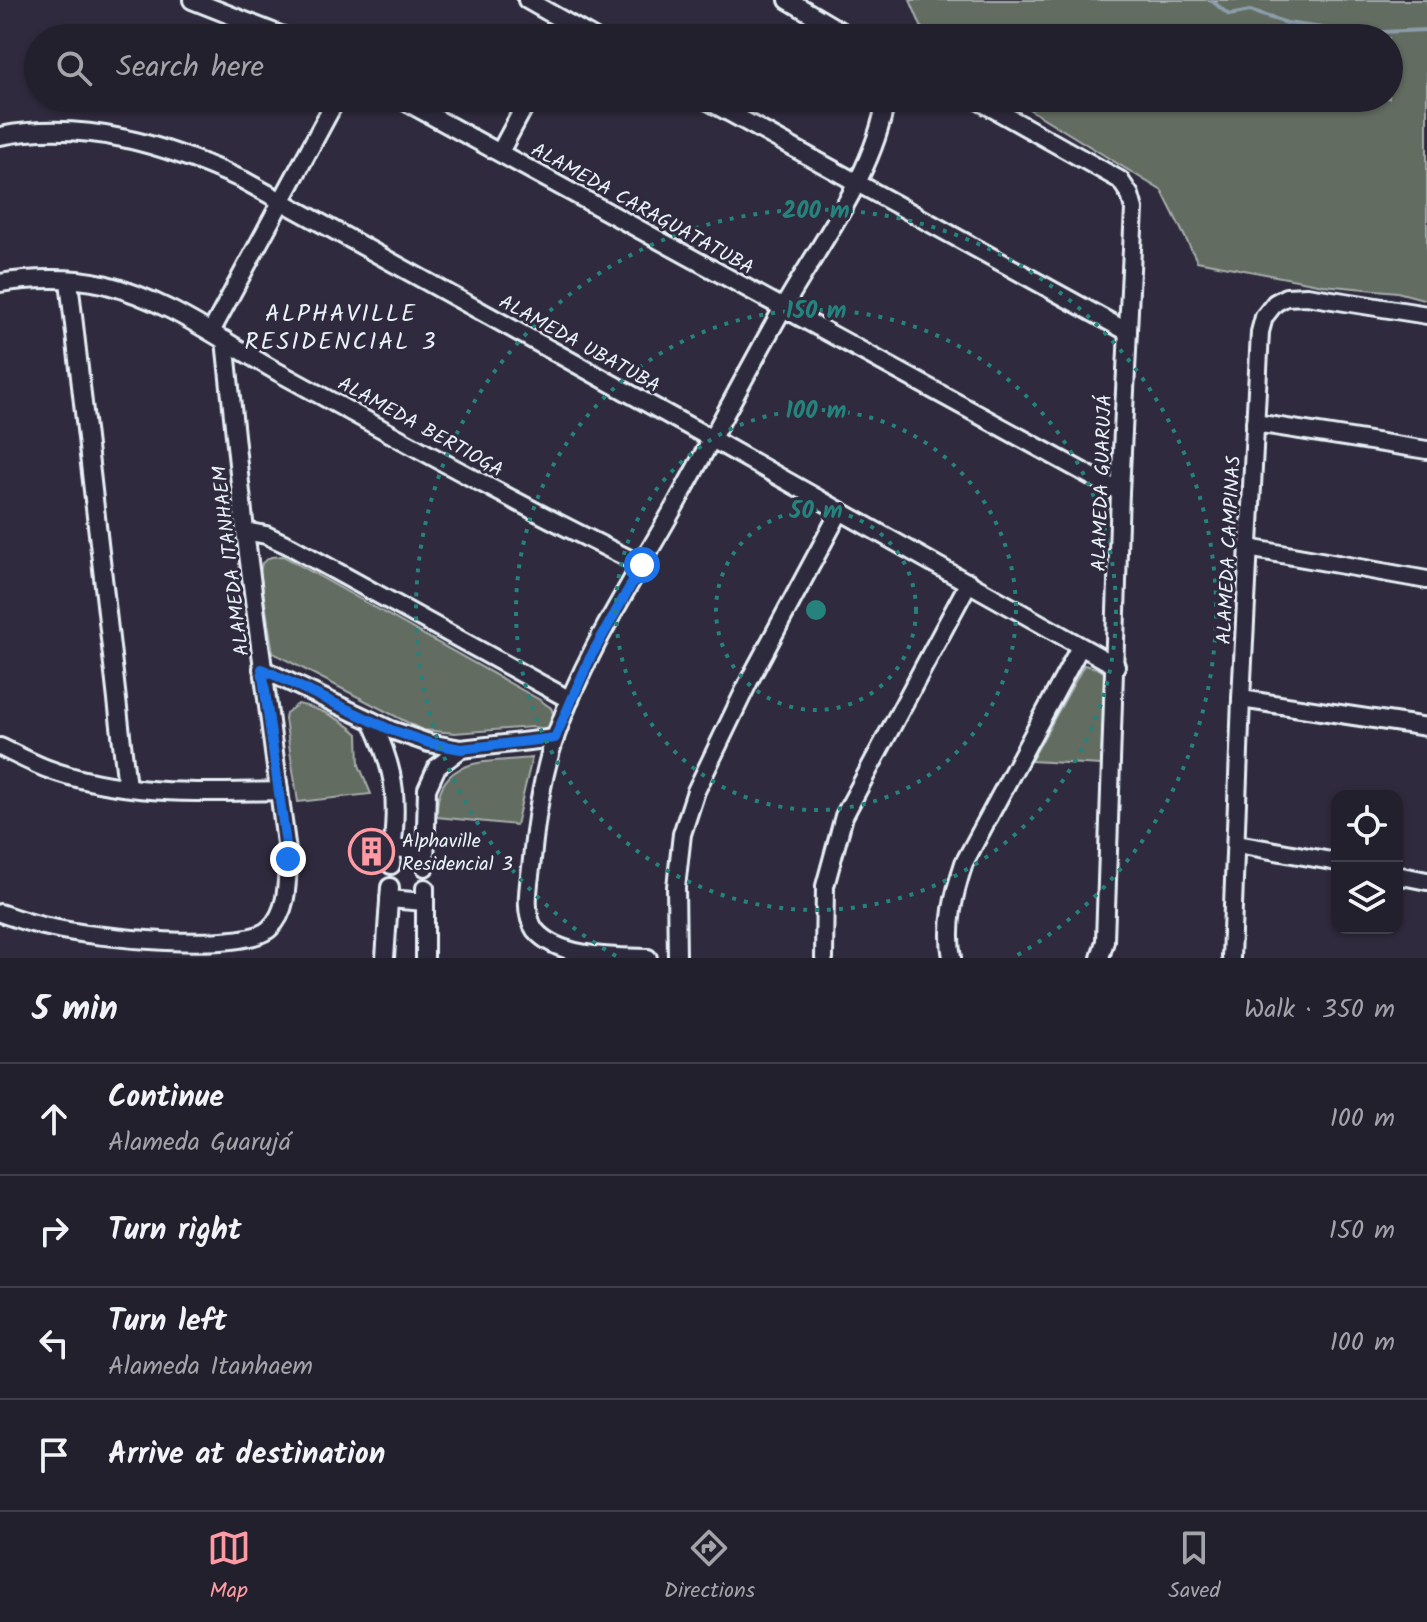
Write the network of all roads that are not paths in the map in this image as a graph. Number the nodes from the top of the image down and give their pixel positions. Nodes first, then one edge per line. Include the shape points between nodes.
1 (192, 0) edge
2 (527, 0) edge
3 (788, 0) edge
4 (253, 24) edge
5 (556, 24) edge
6 (828, 24) edge
7 (330, 112) edge
8 (425, 112) edge
9 (521, 112) edge
10 (728, 112) edge
11 (884, 112) edge
12 (999, 112) edge
13 (0, 136) edge
14 (500, 152) junction
15 (856, 183) junction
16 (282, 201) junction
17 (69, 281) junction
18 (0, 283) edge
19 (783, 307) junction
20 (1427, 315) edge
21 (1128, 332) junction
22 (219, 335) junction
23 (1255, 423) junction
24 (712, 439) junction
25 (1427, 450) edge
26 (1120, 492) junction
27 (840, 511) junction
28 (245, 531) junction
29 (286, 544) junction
30 (1248, 548) junction
31 (642, 565) junction
32 (251, 576) junction
33 (1427, 580) edge
34 (969, 582) junction
35 (1080, 647) junction
36 (1116, 666) junction
37 (262, 669) junction
38 (1241, 699) junction
39 (570, 700) junction
40 (372, 721) junction
41 (1427, 727) edge
42 (555, 738) junction
43 (0, 747) edge
44 (461, 749) junction
45 (127, 787) junction
46 (279, 791) junction
47 (1237, 844) junction
48 (1331, 861) edge
49 (1403, 876) edge
50 (1427, 881) edge
51 (0, 913) edge
52 (385, 958) edge
53 (425, 958) edge
54 (648, 958) edge
55 (677, 958) edge
56 (824, 958) edge
57 (952, 958) edge
58 (1100, 958) edge
59 (1231, 958) edge

1 - 4 street
2 - 5 street
3 - 6 street
7 - 16 street
8 - 14 street, ALAMEDA CARAGUATATUBA
9 - 14 street
10 - 15 street
11 - 15 street
12 - 21 street, ALAMEDA GUARUJÁ via 1120,180 1130,195 1134,224
13 - 16 street, ALAMEDA UBATUBA via 95,132 143,141 193,157
14 - 19 street, ALAMEDA CARAGUATATUBA
15 - 19 street
15 - 21 street
16 - 22 street
16 - 24 street, ALAMEDA UBATUBA
17 - 18 street, ALAMEDA BERTIOGA
17 - 22 street, ALAMEDA BERTIOGA via 100,283 149,299
17 - 45 street
19 - 24 street
19 - 26 street, ALAMEDA CARAGUATATUBA
20 - 23 street, ALAMEDA CAMPINAS via 1307,296 1275,303 1260,332
21 - 26 street, ALAMEDA GUARUJÁ
22 - 28 street, ALAMEDA ITANHAEM
22 - 31 street, ALAMEDA BERTIOGA via 551,521
23 - 25 street
23 - 30 street, ALAMEDA CAMPINAS
24 - 27 street, ALAMEDA UBATUBA
24 - 31 street
26 - 36 street, ALAMEDA GUARUJÁ
27 - 34 street, ALAMEDA UBATUBA
27 - 55 street via 696,791 682,834
28 - 29 street
28 - 32 street, ALAMEDA ITANHAEM
29 - 32 street via 261,549
29 - 39 street
30 - 33 street
30 - 38 street, ALAMEDA CAMPINAS
31 - 39 street
32 - 37 street, ALAMEDA ITANHAEM
34 - 35 street, ALAMEDA UBATUBA
34 - 56 street via 844,816 825,886
35 - 36 street, ALAMEDA UBATUBA
35 - 57 street via 964,863 955,889
36 - 58 street, ALAMEDA GUARUJÁ via 1105,941
37 - 40 street
37 - 46 street, ALAMEDA ITANHAEM
38 - 41 street
38 - 47 street, ALAMEDA CAMPINAS
39 - 42 street
40 - 44 street via 409,737
40 - 44 street via 394,780 392,856 425,859 427,789 437,767
42 - 44 street
42 - 54 street via 535,824 528,911 533,928 544,940 581,955
43 - 45 street via 44,768
45 - 46 street
46 - 51 street, ALAMEDA ITANHAEM via 287,889 282,909 263,934 210,942 120,938 54,929
47 - 48 street
47 - 59 street, ALAMEDA CAMPINAS
49 - 50 street
52 - 53 street via 389,893 425,895

